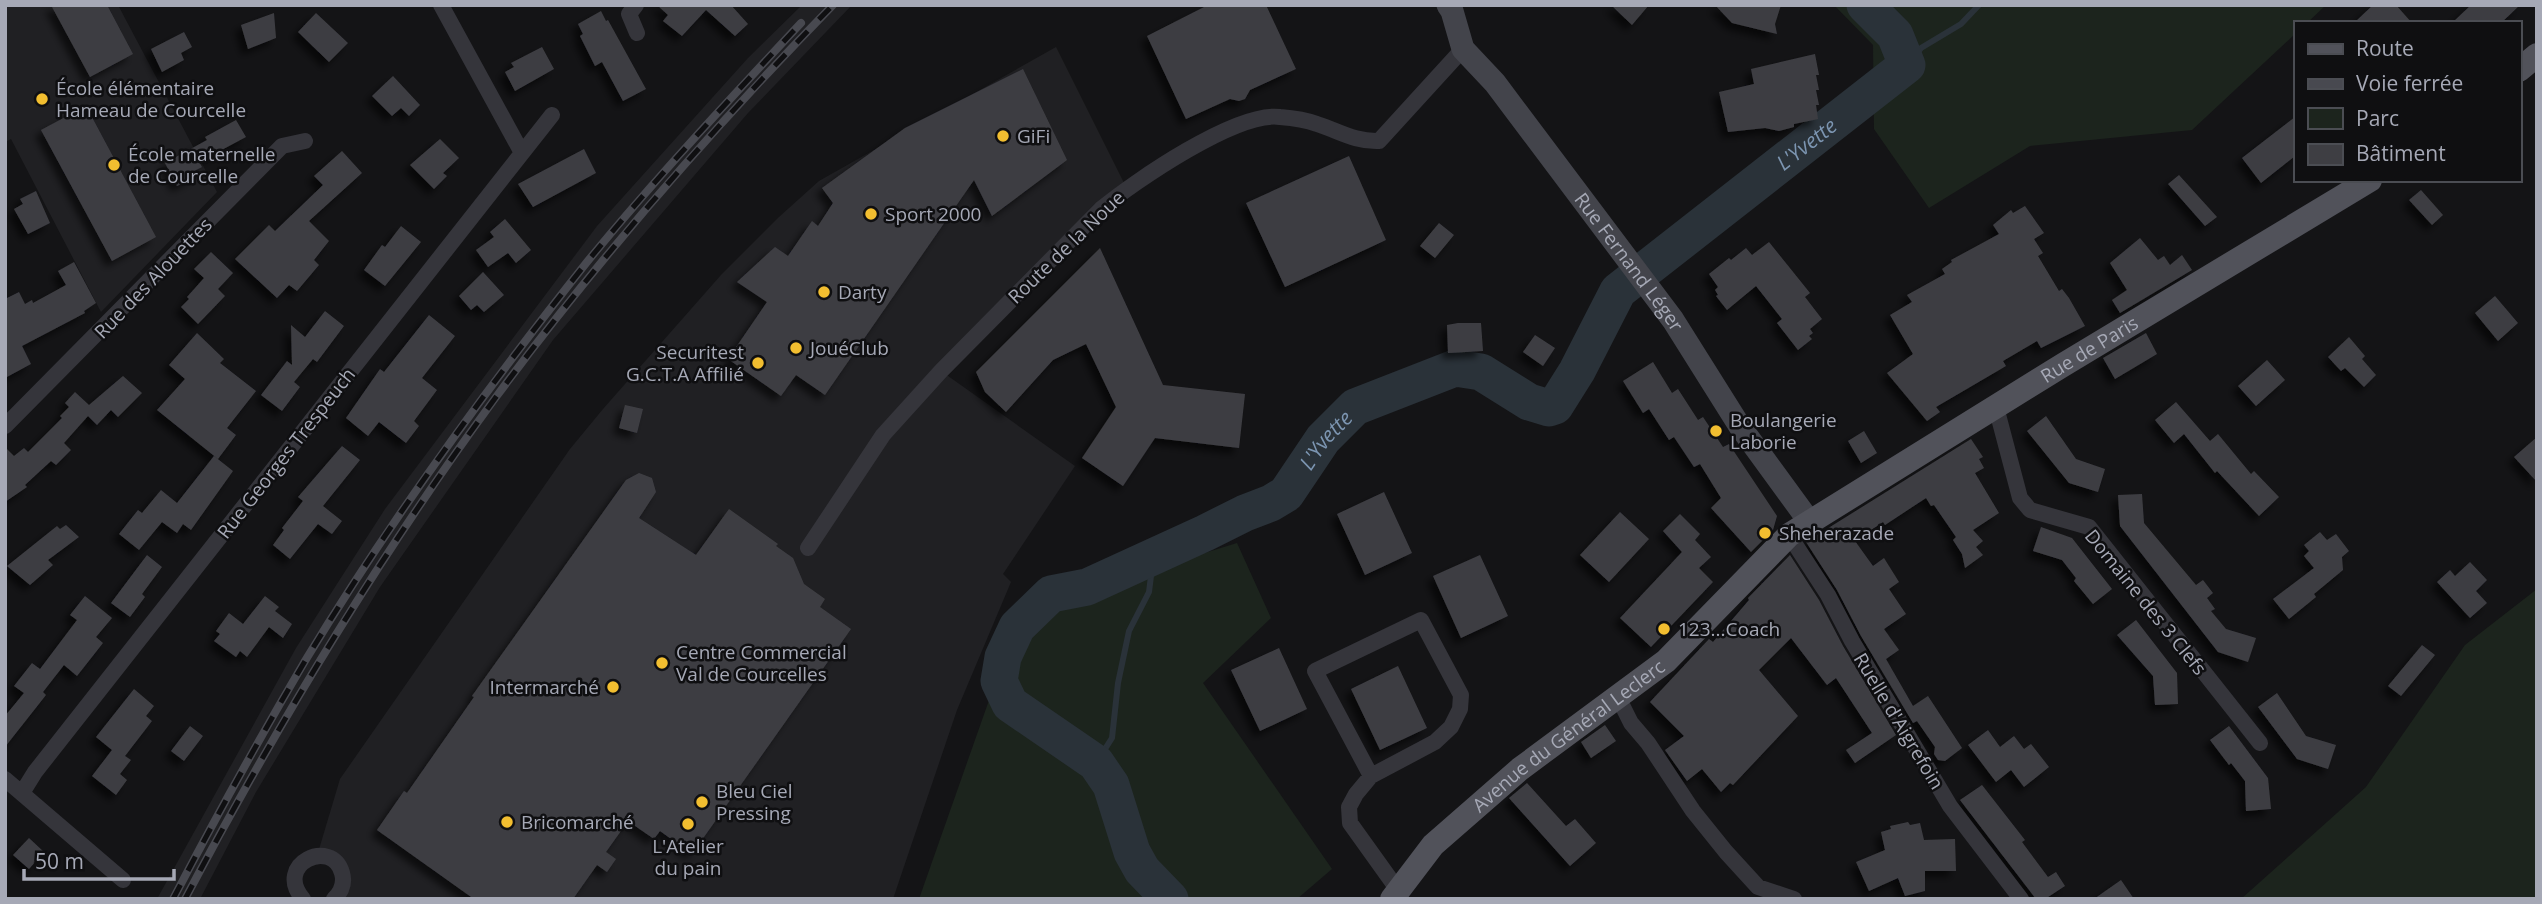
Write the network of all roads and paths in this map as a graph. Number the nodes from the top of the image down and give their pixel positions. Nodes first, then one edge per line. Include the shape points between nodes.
1 (441, 5) edge
2 (636, 5) edge
3 (1448, 5) edge
4 (637, 33) dead end
5 (1463, 49) junction
6 (2537, 55) edge
7 (2521, 68) edge
8 (552, 115) dead end
9 (305, 141) dead end
10 (522, 153) junction
11 (2367, 182) edge
12 (1996, 407) junction
13 (7, 421) edge
14 (1799, 528) junction
15 (808, 548) dead end
16 (1618, 697) junction
17 (2260, 743) dead end
18 (1371, 776) junction
19 (5, 779) edge
20 (22, 793) junction
21 (123, 880) dead end
22 (1395, 894) edge
23 (338, 898) edge
24 (303, 899) edge
25 (1794, 899) edge
26 (2021, 899) edge

1 - 10 street
2 - 4 street via 629,15
3 - 5 street, Rue Fernand Léger
5 - 14 street, Rue Fernand Léger via 1495,83 1673,320
5 - 15 street, Route de la Noue via 1379,141 1363,141 1277,116 1242,124 1130,185 1101,209 883,435
6 - 7 main road
8 - 10 street, Rue Georges Trespeuch
9 - 13 street, Rue des Alouettes via 282,146
10 - 20 street, Rue Georges Trespeuch
11 - 12 main road, Rue de Paris
12 - 14 main road, Rue de Paris
12 - 17 street, Domaine des 3 Clefs via 2020,498 2030,510 2089,527
14 - 16 main road, Avenue du Général Leclerc via 1666,662
14 - 26 street, Ruelle d'Aigrefoin via 1852,641 1950,806
16 - 22 main road, Avenue du Général Leclerc via 1520,769 1433,845
16 - 25 street via 1686,802 1726,852 1758,887
18 - 18 street via 1435,742 1451,727 1460,709 1461,695 1421,620 1315,671
18 - 22 street via 1349,807 1350,823
19 - 20 street
20 - 21 street
23 - 24 street via 343,883 340,869 331,859 317,856 302,862 295,876

